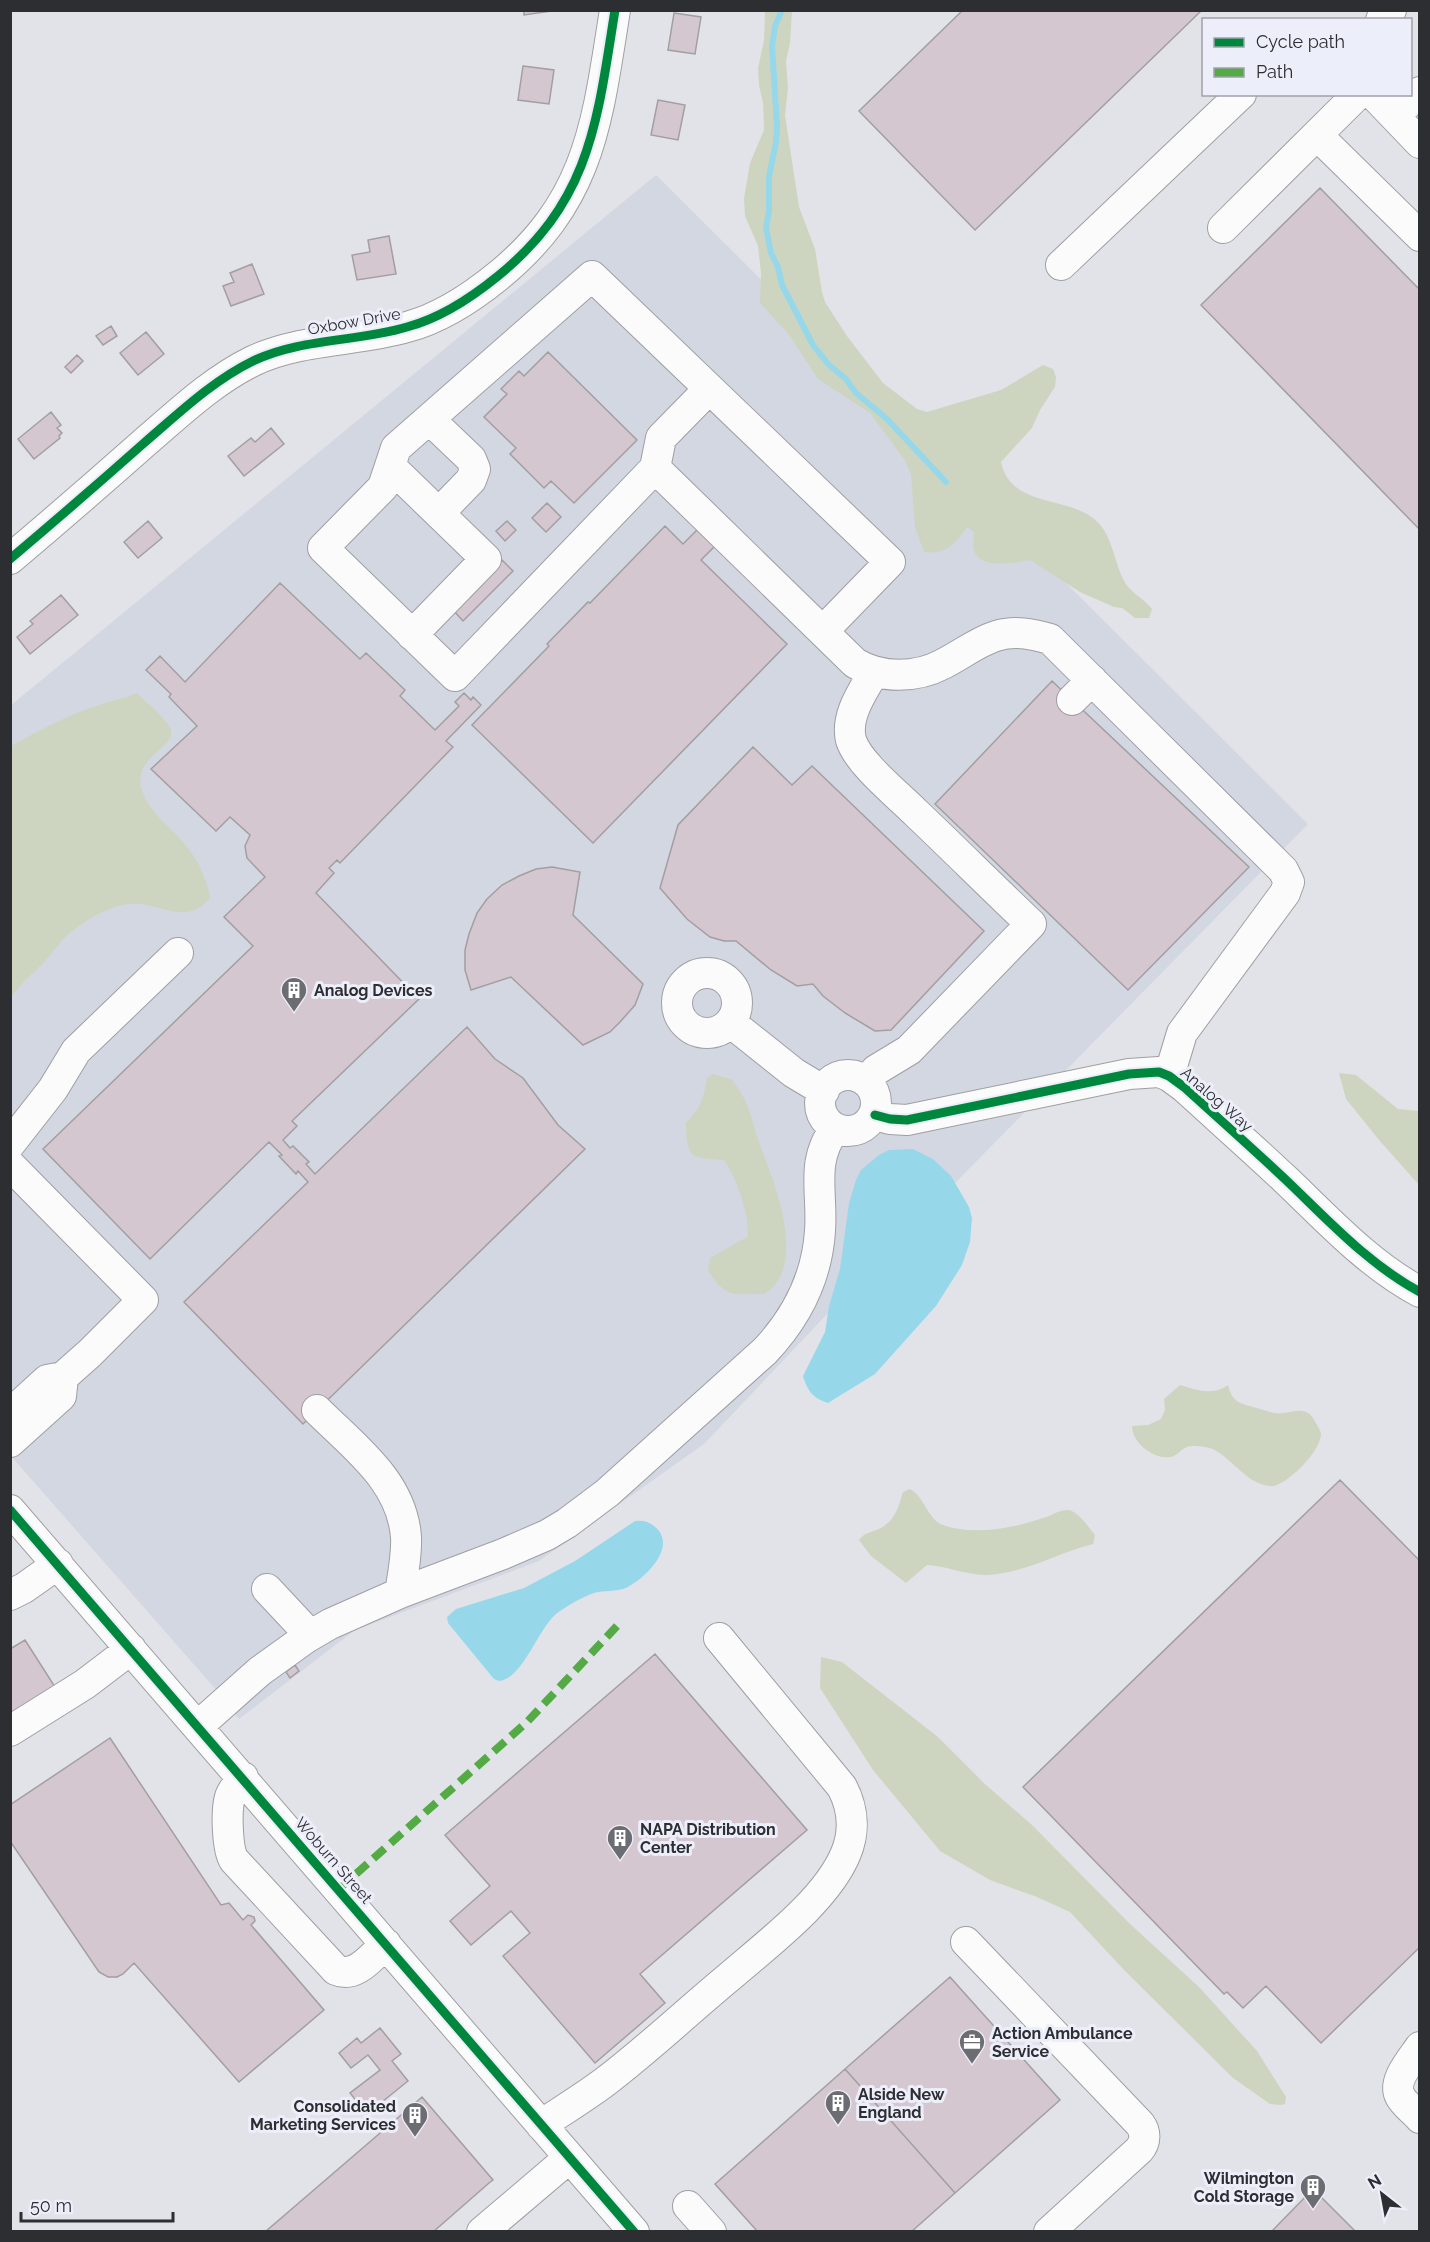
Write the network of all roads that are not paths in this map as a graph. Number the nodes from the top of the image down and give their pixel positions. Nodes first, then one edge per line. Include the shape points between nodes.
1 (615, 10) edge
2 (1419, 92) edge
3 (1239, 96) edge
4 (1356, 96) edge
5 (1375, 96) edge
6 (1394, 116) junction
7 (1317, 135) junction
8 (1419, 143) edge
9 (1223, 228) dead end
10 (1419, 236) edge
11 (1061, 265) dead end
12 (710, 388) junction
13 (429, 419) junction
14 (390, 466) junction
15 (655, 468) junction
16 (439, 513) junction
17 (10, 559) edge
18 (823, 631) junction
19 (412, 634) junction
20 (874, 672) junction
21 (178, 953) dead end
22 (730, 1022) dead end
23 (1169, 1076) junction
24 (866, 1081) junction
25 (824, 1090) junction
26 (875, 1115) junction
27 (835, 1128) junction
28 (10, 1144) edge
29 (10, 1165) edge
30 (1419, 1292) edge
31 (63, 1377) junction
32 (317, 1410) dead end
33 (10, 1414) edge
34 (10, 1442) edge
35 (10, 1510) edge
36 (58, 1564) junction
37 (267, 1589) dead end
38 (400, 1593) junction
39 (10, 1595) edge
40 (310, 1635) junction
41 (719, 1638) dead end
42 (131, 1649) junction
43 (198, 1726) junction
44 (10, 1731) edge
45 (243, 1777) junction
46 (966, 1942) dead end
47 (386, 1944) junction
48 (1419, 2047) edge
49 (1419, 2118) edge
50 (541, 2124) junction
51 (569, 2158) junction
52 (688, 2206) dead end
53 (482, 2232) edge
54 (634, 2232) edge
55 (711, 2232) edge
56 (1049, 2232) edge

1 - 17 street, Oxbow Drive via 594,130 581,170 556,216 514,262 458,305 414,326 293,347 237,370 194,400
2 - 6 street
3 - 11 street
4 - 7 street
5 - 6 street
6 - 8 street
7 - 9 street
7 - 10 street
12 - 13 street via 592,276
12 - 15 street via 662,438
12 - 18 street via 890,562
13 - 14 street via 396,448
13 - 16 street via 471,459 475,469 471,480
14 - 16 street
14 - 19 street via 383,487 323,548
15 - 18 street
15 - 19 street via 455,676
16 - 19 street via 486,559
18 - 20 street via 855,663
20 - 23 street via 924,672 998,635 1023,632 1050,639 1082,690 1244,846 1287,874 1288,888 1182,1033
20 - 24 street via 852,718 851,739 857,752 882,781 1038,917 915,1045
21 - 28 street via 76,1051 53,1089
22 - 25 street via 794,1073
23 - 26 street, Analog Way via 1159,1072 1109,1076 907,1120
23 - 30 street, Analog Way via 1350,1242
24 - 25 street via 845,1076 832,1080
24 - 26 street via 876,1098
25 - 27 street via 820,1109
26 - 27 street via 858,1129
27 - 38 street via 820,1155 820,1231 812,1271 797,1308 774,1342 607,1493 567,1523 503,1554
29 - 31 street via 143,1300
31 - 33 street via 47,1380
31 - 34 street via 61,1396
32 - 38 street via 377,1470 397,1499 406,1536
35 - 36 street, Woburn Street
36 - 39 street
36 - 42 street, Woburn Street
37 - 40 street
38 - 40 street
40 - 43 street via 260,1671
41 - 50 street via 842,1787 852,1820 846,1853 836,1872 788,1926 607,2080
42 - 43 street, Woburn Street
42 - 44 street via 85,1684
43 - 45 street, Woburn Street
45 - 47 street, Woburn Street
45 - 47 street via 229,1804 230,1851 234,1860 336,1970 354,1971
46 - 56 street via 1143,2130 1141,2147
47 - 50 street, Woburn Street
48 - 49 street via 1398,2084 1399,2095
50 - 51 street, Woburn Street
51 - 53 street
51 - 54 street, Woburn Street
52 - 55 street

